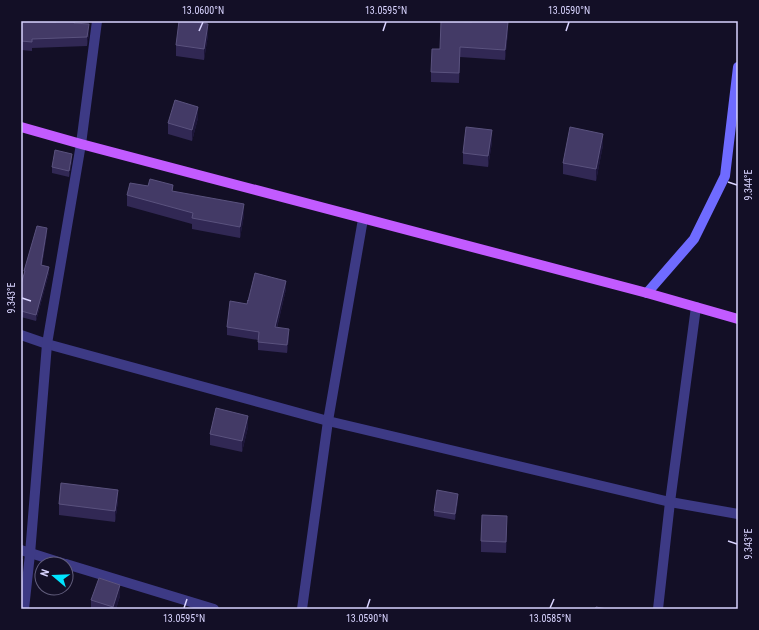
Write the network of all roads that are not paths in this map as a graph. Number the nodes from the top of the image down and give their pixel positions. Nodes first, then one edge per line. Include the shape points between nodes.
1 (98, 21) edge
2 (738, 67) edge
3 (21, 127) edge
4 (81, 144) junction
5 (364, 219) junction
6 (647, 293) junction
7 (696, 307) junction
8 (738, 319) edge
9 (21, 335) edge
10 (47, 344) junction
11 (328, 421) junction
12 (670, 502) junction
13 (738, 514) edge
14 (26, 552) edge
15 (39, 556) edge
16 (74, 567) edge
17 (24, 609) edge
18 (214, 609) edge
19 (302, 609) edge
20 (658, 609) edge

1 - 4 street
2 - 6 main road via 726,176 694,239
3 - 4 main road
4 - 5 main road
4 - 10 street
5 - 6 main road
5 - 11 street
6 - 7 main road
7 - 8 main road
7 - 12 street
9 - 10 street
10 - 11 street
10 - 14 street
11 - 12 street
11 - 19 street
12 - 13 street
12 - 20 street
14 - 15 street
14 - 17 street
16 - 18 street

